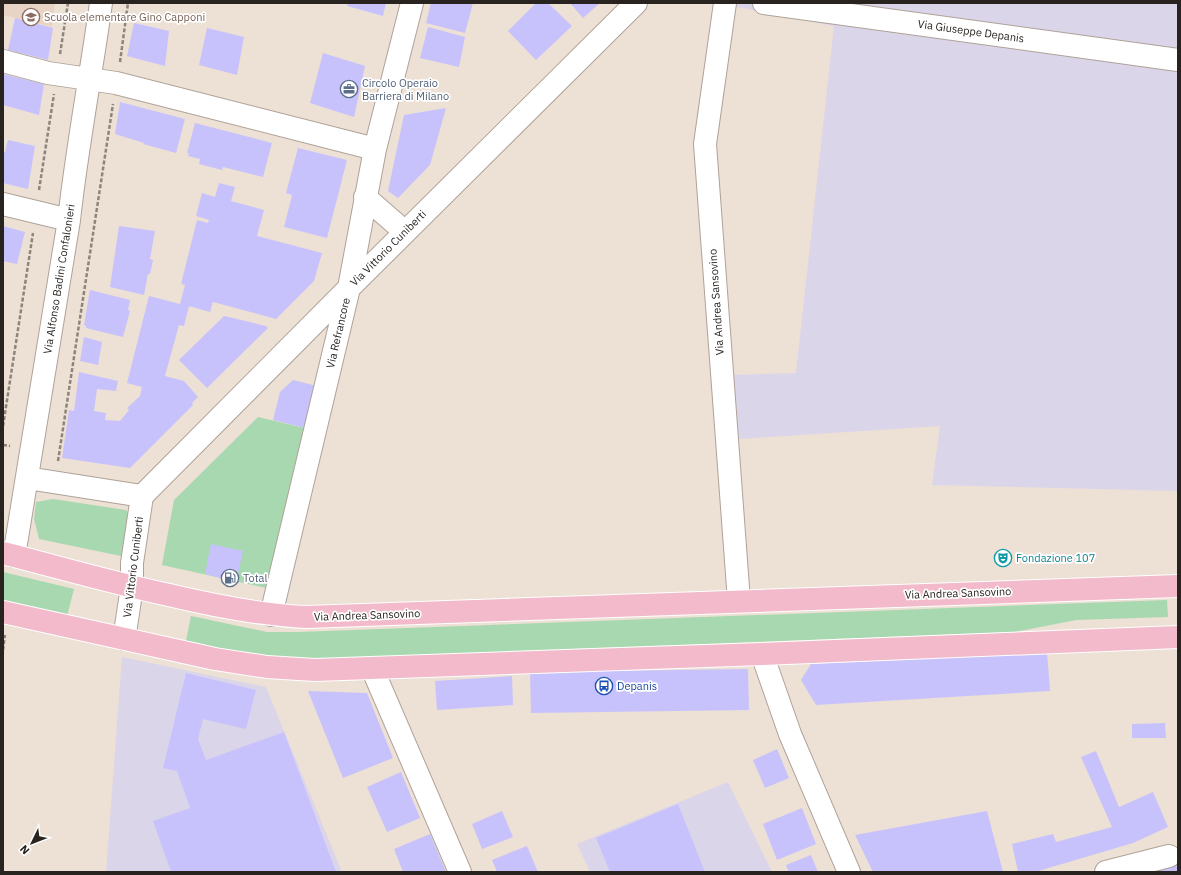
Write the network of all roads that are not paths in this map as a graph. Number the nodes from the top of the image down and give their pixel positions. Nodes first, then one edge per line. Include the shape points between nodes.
1 (102, 3) edge
2 (412, 3) edge
3 (636, 3) edge
4 (725, 3) edge
5 (764, 3) edge
6 (823, 7) edge
7 (1178, 60) edge
8 (3, 61) edge
9 (90, 80) junction
10 (374, 149) junction
11 (365, 197) junction
12 (3, 204) edge
13 (69, 220) junction
14 (405, 232) junction
15 (349, 288) junction
16 (26, 478) junction
17 (142, 496) junction
18 (8, 554) edge
19 (1178, 586) edge
20 (132, 587) junction
21 (738, 601) junction
22 (3, 612) edge
23 (271, 615) junction
24 (1178, 638) edge
25 (124, 639) junction
26 (762, 654) junction
27 (372, 668) junction
28 (1169, 856) dead end
29 (460, 872) edge
30 (849, 872) edge
31 (1106, 872) edge

1 - 9 street, Via Alfonso Badini Confalonieri
2 - 10 street, Via Refrancore
3 - 14 street, Via Vittorio Cuniberti
4 - 21 street, Via Andrea Sansovino via 705,144
5 - 6 street, Via Giuseppe Depanis
6 - 7 street, Via Giuseppe Depanis
8 - 9 street via 48,73
9 - 10 street via 116,83
9 - 13 street, Via Alfonso Badini Confalonieri
10 - 11 street, Via Refrancore
11 - 14 street
11 - 15 street, Via Refrancore
12 - 13 street
13 - 16 street, Via Alfonso Badini Confalonieri
14 - 15 street, Via Vittorio Cuniberti
15 - 17 street, Via Vittorio Cuniberti
15 - 23 street, Via Refrancore
16 - 17 street
16 - 18 street, Via Alfonso Badini Confalonieri
17 - 20 street, Via Vittorio Cuniberti via 132,563
18 - 20 main road, Via Andrea Sansovino
19 - 21 main road, Via Andrea Sansovino
20 - 23 main road, Via Andrea Sansovino
20 - 25 street, Via Vittorio Cuniberti
21 - 23 main road, Via Andrea Sansovino via 328,617
22 - 25 main road
24 - 26 main road
25 - 27 main road via 208,658 261,666 315,670
26 - 27 main road
26 - 30 street via 790,734
27 - 29 street
28 - 31 street

